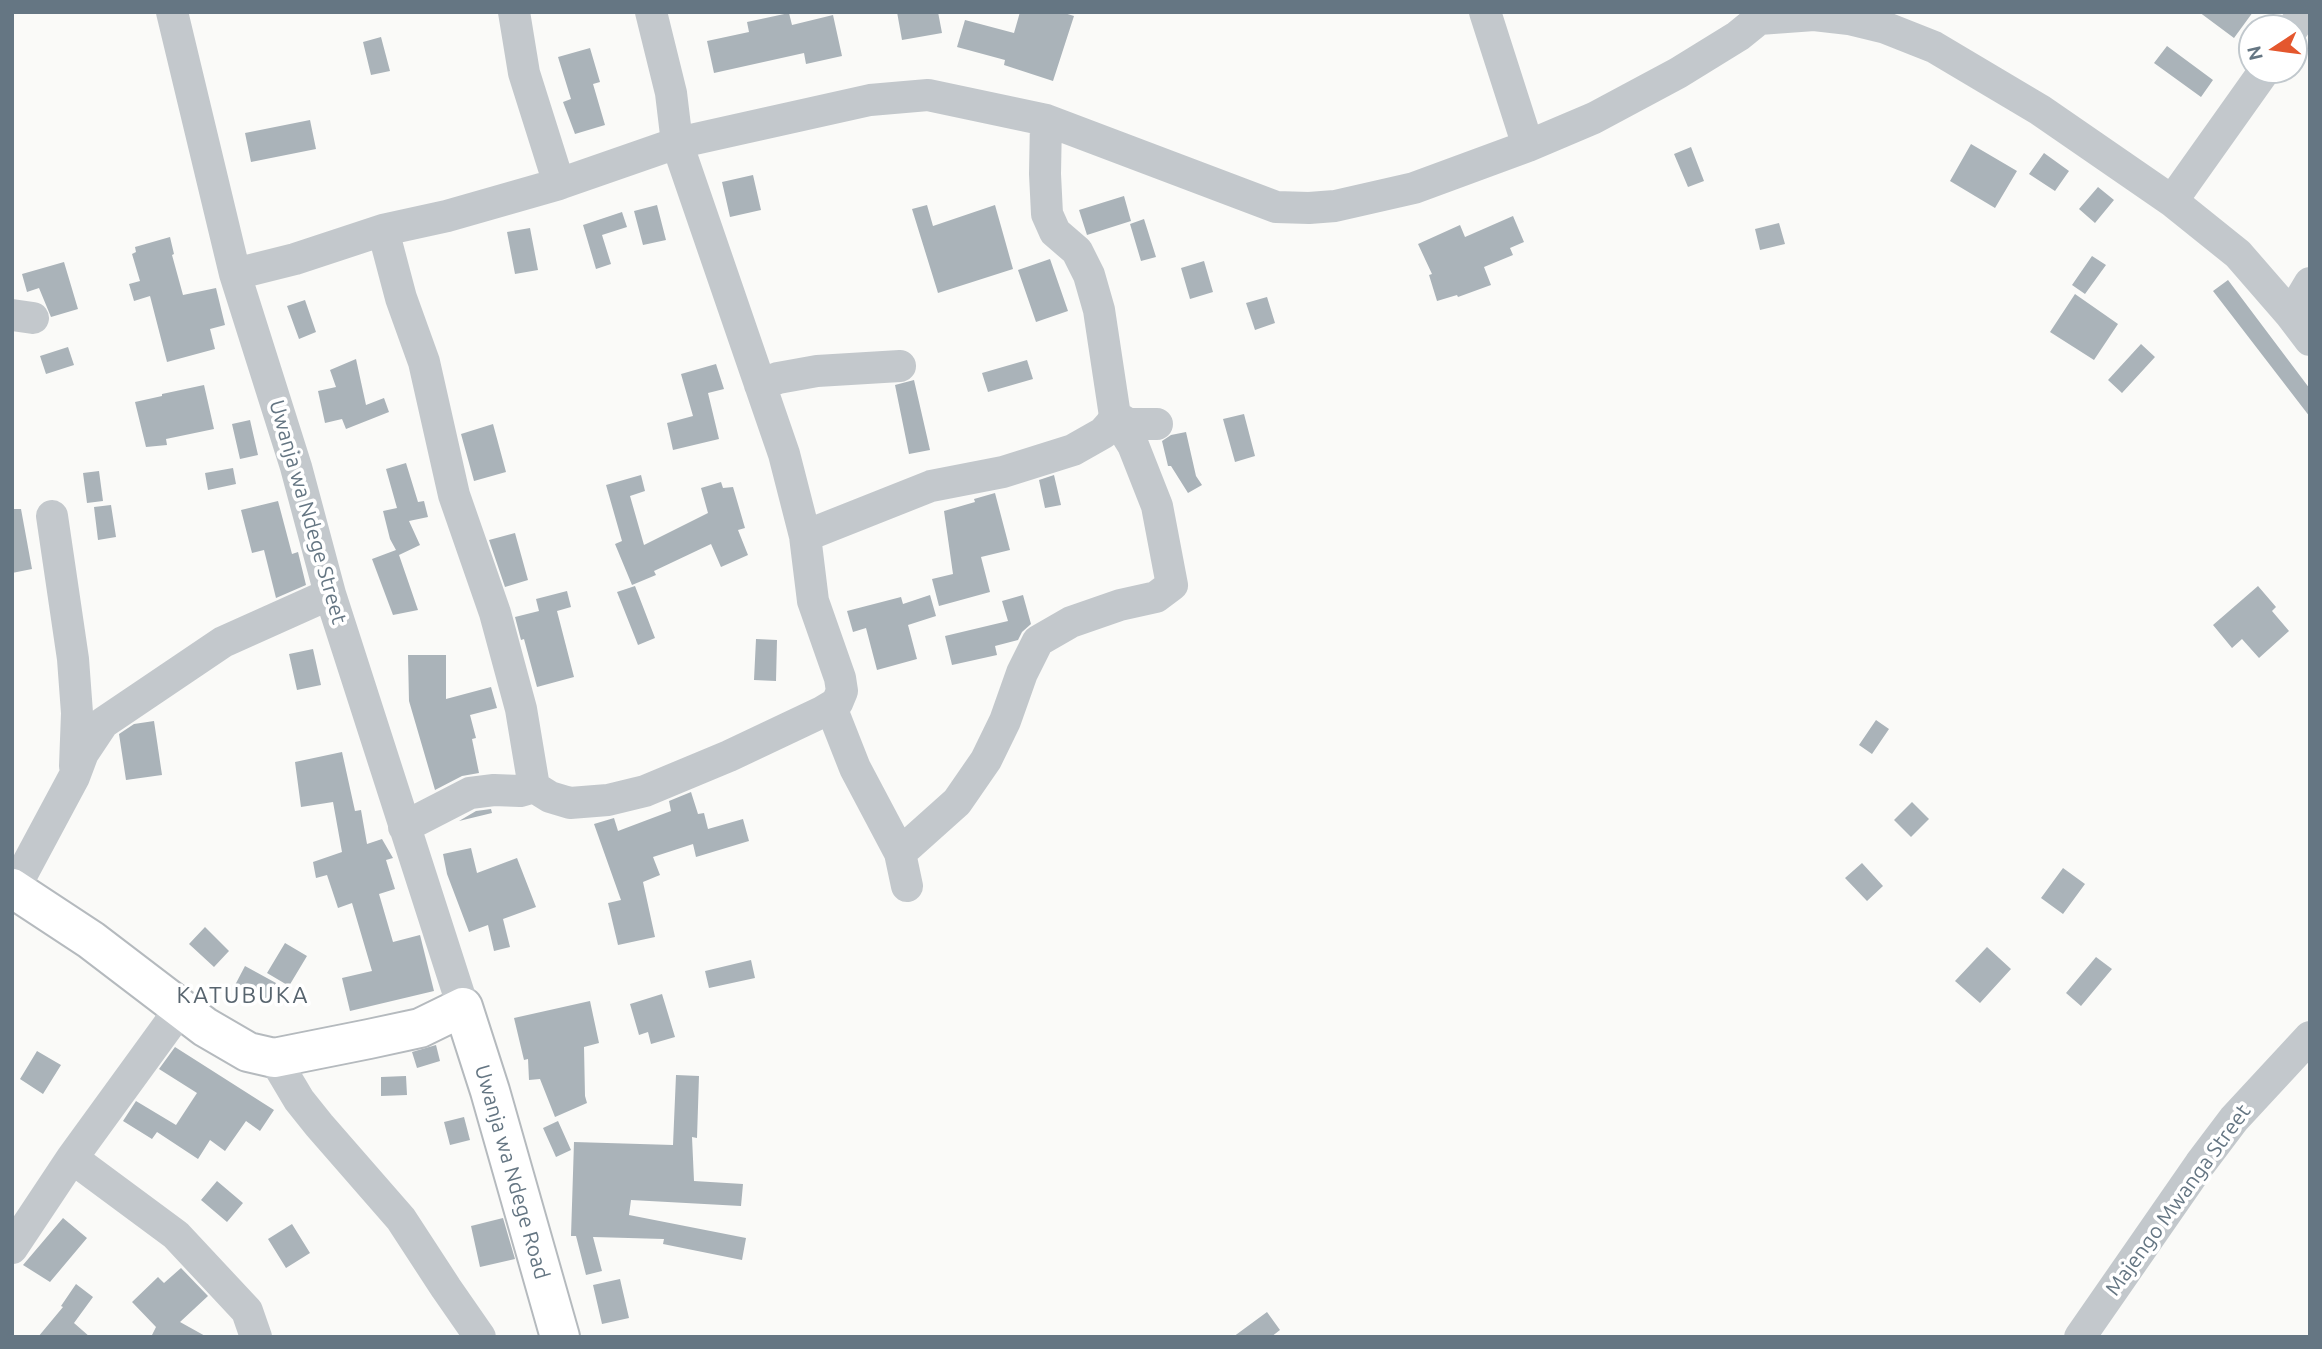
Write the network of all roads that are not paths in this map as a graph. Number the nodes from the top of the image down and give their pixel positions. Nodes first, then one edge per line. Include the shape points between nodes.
1 (172, 12) edge
2 (514, 12) edge
3 (651, 12) edge
4 (1486, 12) edge
5 (1761, 16) edge
6 (2255, 84) edge
7 (1046, 120) junction
8 (677, 143) junction
9 (1528, 146) junction
10 (559, 184) junction
11 (2172, 201) junction
12 (383, 230) junction
13 (235, 274) junction
14 (2310, 283) edge
15 (2291, 315) junction
16 (2310, 340) edge
17 (900, 366) dead end
18 (760, 385) junction
19 (1115, 416) junction
20 (1157, 424) dead end
21 (51, 516) dead end
22 (805, 536) junction
23 (330, 594) junction
24 (831, 707) junction
25 (74, 778) junction
26 (534, 787) junction
27 (404, 827) junction
28 (900, 853) junction
29 (907, 886) dead end
30 (13, 889) edge
31 (463, 1007) junction
32 (181, 1008) junction
33 (2310, 1037) edge
34 (274, 1058) junction
35 (72, 1158) junction
36 (12, 1248) edge
37 (256, 1337) edge
38 (481, 1337) edge
39 (560, 1337) edge
40 (2080, 1337) edge

1 - 13 street, Uwanja wa Ndege Street
2 - 10 street via 524,73
3 - 8 street via 671,93
4 - 9 street
5 - 9 street via 1738,36 1666,79 1594,118
5 - 11 street via 1849,19 1934,47 2040,110
6 - 11 street
7 - 8 street via 928,95 870,100
7 - 9 street via 1276,207 1335,206 1415,188
7 - 19 street via 1047,214 1055,232 1077,251 1089,275
8 - 10 street
8 - 18 street
10 - 12 street
11 - 15 street via 2238,254
12 - 13 street
12 - 26 street via 424,362 454,495 499,625 521,709
13 - 23 street, Uwanja wa Ndege Street via 296,467
14 - 15 street
15 - 16 street
17 - 18 street via 817,371
18 - 22 street
19 - 20 street via 1128,424
19 - 22 street via 1103,433 1073,450 1003,472 931,486
19 - 28 street via 1133,444 1157,506 1172,584 1156,597 1071,622 1038,641 986,760 957,802
21 - 25 street via 73,659 77,713
22 - 24 street via 813,601 842,691
23 - 25 street via 223,642 103,723 83,753
23 - 27 street, Uwanja wa Ndege Street
24 - 26 street via 645,791 570,803
24 - 28 street via 855,768
25 - 30 street
26 - 27 street via 470,793
27 - 31 street, Uwanja wa Ndege Street
28 - 29 street
30 - 32 main road
31 - 34 main road via 420,1028
31 - 39 main road, Uwanja wa Ndege Road
32 - 34 main road via 248,1052
32 - 35 street
33 - 40 street, Majengo Mwanga Street via 2234,1119
34 - 38 street via 319,1125 401,1219
35 - 36 street
35 - 37 street via 176,1235 247,1311

